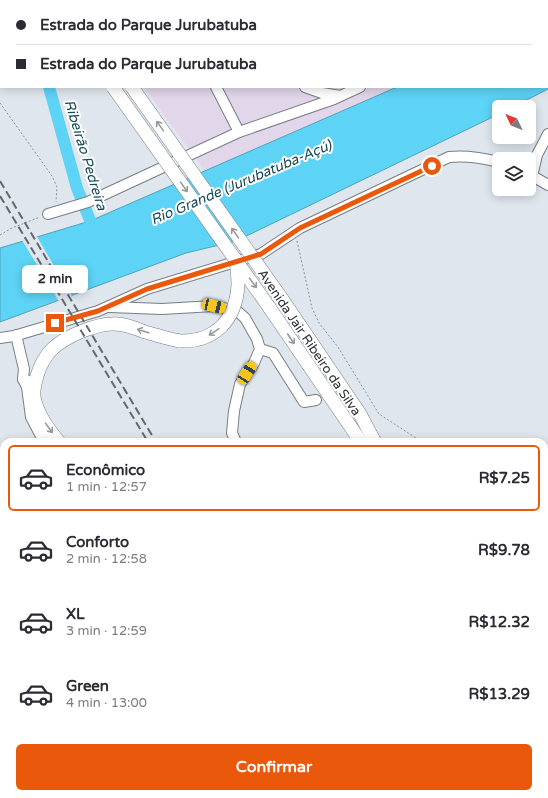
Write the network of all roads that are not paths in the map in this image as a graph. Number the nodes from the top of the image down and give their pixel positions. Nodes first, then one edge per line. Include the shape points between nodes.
1 (114, 88) edge
2 (133, 88) edge
3 (217, 88) edge
4 (308, 88) edge
5 (358, 88) edge
6 (342, 96) junction
7 (239, 132) junction
8 (548, 134) edge
9 (545, 146) edge
10 (536, 158) edge
11 (492, 161) edge
12 (536, 178) edge
13 (548, 185) edge
14 (48, 214) road end
15 (236, 260) junction
16 (108, 307) junction
17 (16, 335) junction
18 (0, 338) edge
19 (260, 349) junction
20 (29, 381) junction
21 (316, 400) dead end
22 (42, 438) edge
23 (56, 438) edge
24 (234, 438) edge
25 (358, 438) edge
26 (373, 438) edge

1 -> 15 main road, Avenida Jair Ribeiro da Silva, bridge
26 -> 2 main road, Avenida Jair Ribeiro da Silva, bridge via 282,299
3 - 7 street
4 - 6 street
5 - 6 street
6 - 7 street
7 - 14 street via 88,202
8 - 9 street
9 - 10 street
11 - 16 street via 450,157 295,232 261,254 147,289
12 - 13 street
15 -> 20 main road, bridge via 238,284 233,312 214,334 201,340 180,341 127,326 96,326 64,339 54,346
15 -> 25 main road, Avenida Jair Ribeiro da Silva, bridge
16 - 17 street
16 - 19 street via 162,309 214,306 237,311 245,318 258,338
17 - 18 street
17 - 20 street
19 - 21 street via 273,353 304,402
19 - 24 street via 240,384 234,411 232,433
20 - 22 street via 27,387 31,417
20 -> 23 main road via 37,408

